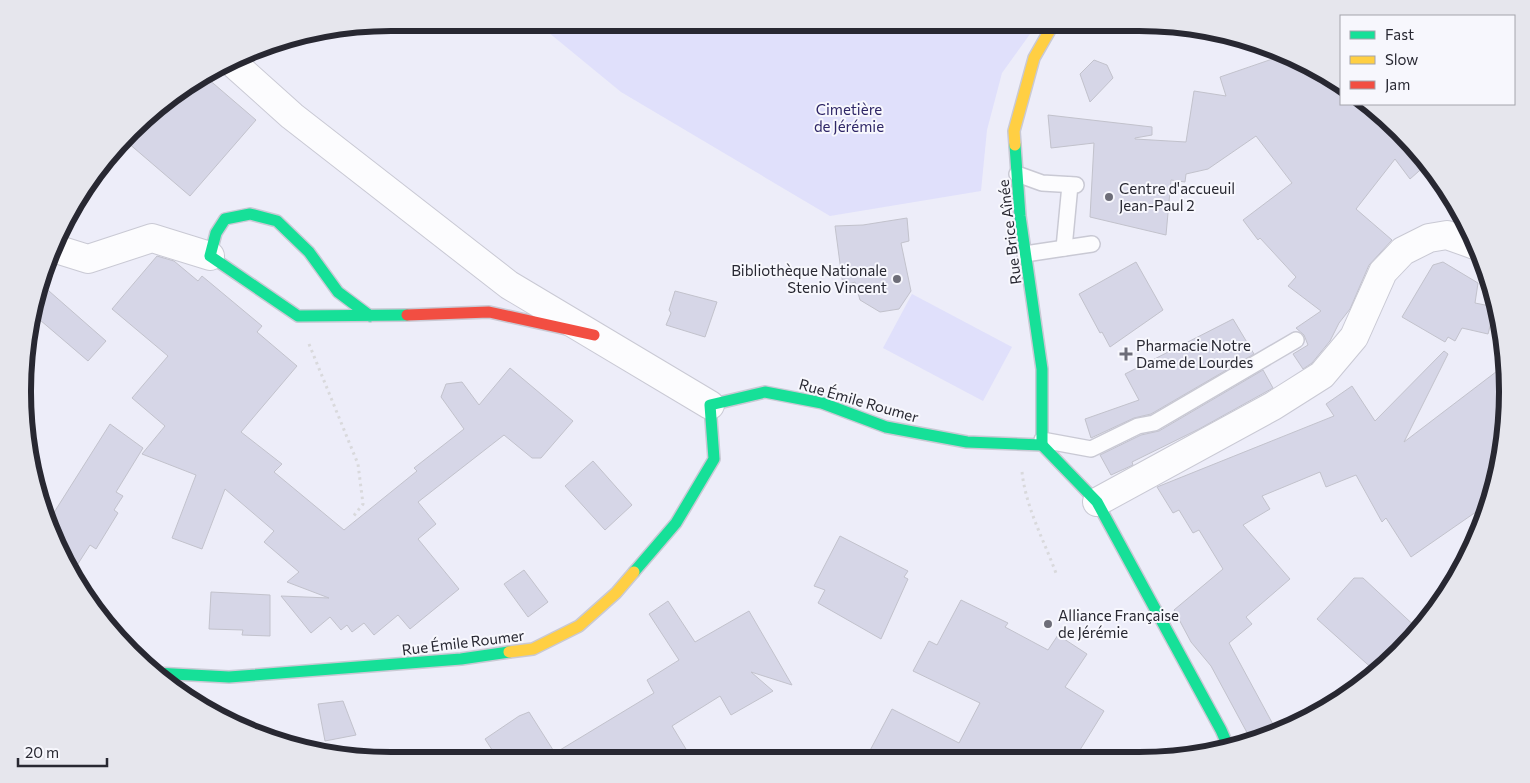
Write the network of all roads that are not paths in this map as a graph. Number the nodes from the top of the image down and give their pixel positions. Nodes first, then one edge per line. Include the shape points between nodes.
1 (1049, 31) edge
2 (237, 66) edge
3 (1017, 174) junction
4 (1466, 242) edge
5 (1092, 244) dead end
6 (1064, 248) junction
7 (60, 250) edge
8 (1025, 254) junction
9 (210, 256) junction
10 (370, 316) junction
11 (594, 334) junction
12 (1296, 340) dead end
13 (710, 405) junction
14 (1042, 442) junction
15 (1097, 502) junction
16 (168, 674) edge
17 (1226, 741) edge

1 - 3 street, Rue Brice Aînée via 1034,58 1014,131
2 - 11 street via 292,116 509,285
3 - 6 lane via 1042,184 1073,185
3 - 8 street, Rue Brice Aînée
4 - 15 street via 1447,235 1429,238 1403,251 1382,272 1354,337 1322,376
5 - 6 lane
6 - 8 lane
7 - 9 street via 88,259 152,238
8 - 14 street, Rue Brice Aînée via 1042,369
9 - 10 street via 298,316
9 - 10 street via 216,233 225,219 250,214 277,221 309,252 338,292
10 - 11 street via 489,312
11 - 13 street
12 - 14 lane via 1154,423 1138,426 1091,450
13 - 14 street, Rue Émile Roumer via 765,392 822,403 886,427 967,442 1018,445
13 - 16 street, Rue Émile Roumer via 714,459 676,523 616,593 579,626 533,649 460,659 229,677
14 - 15 street
15 - 17 street

